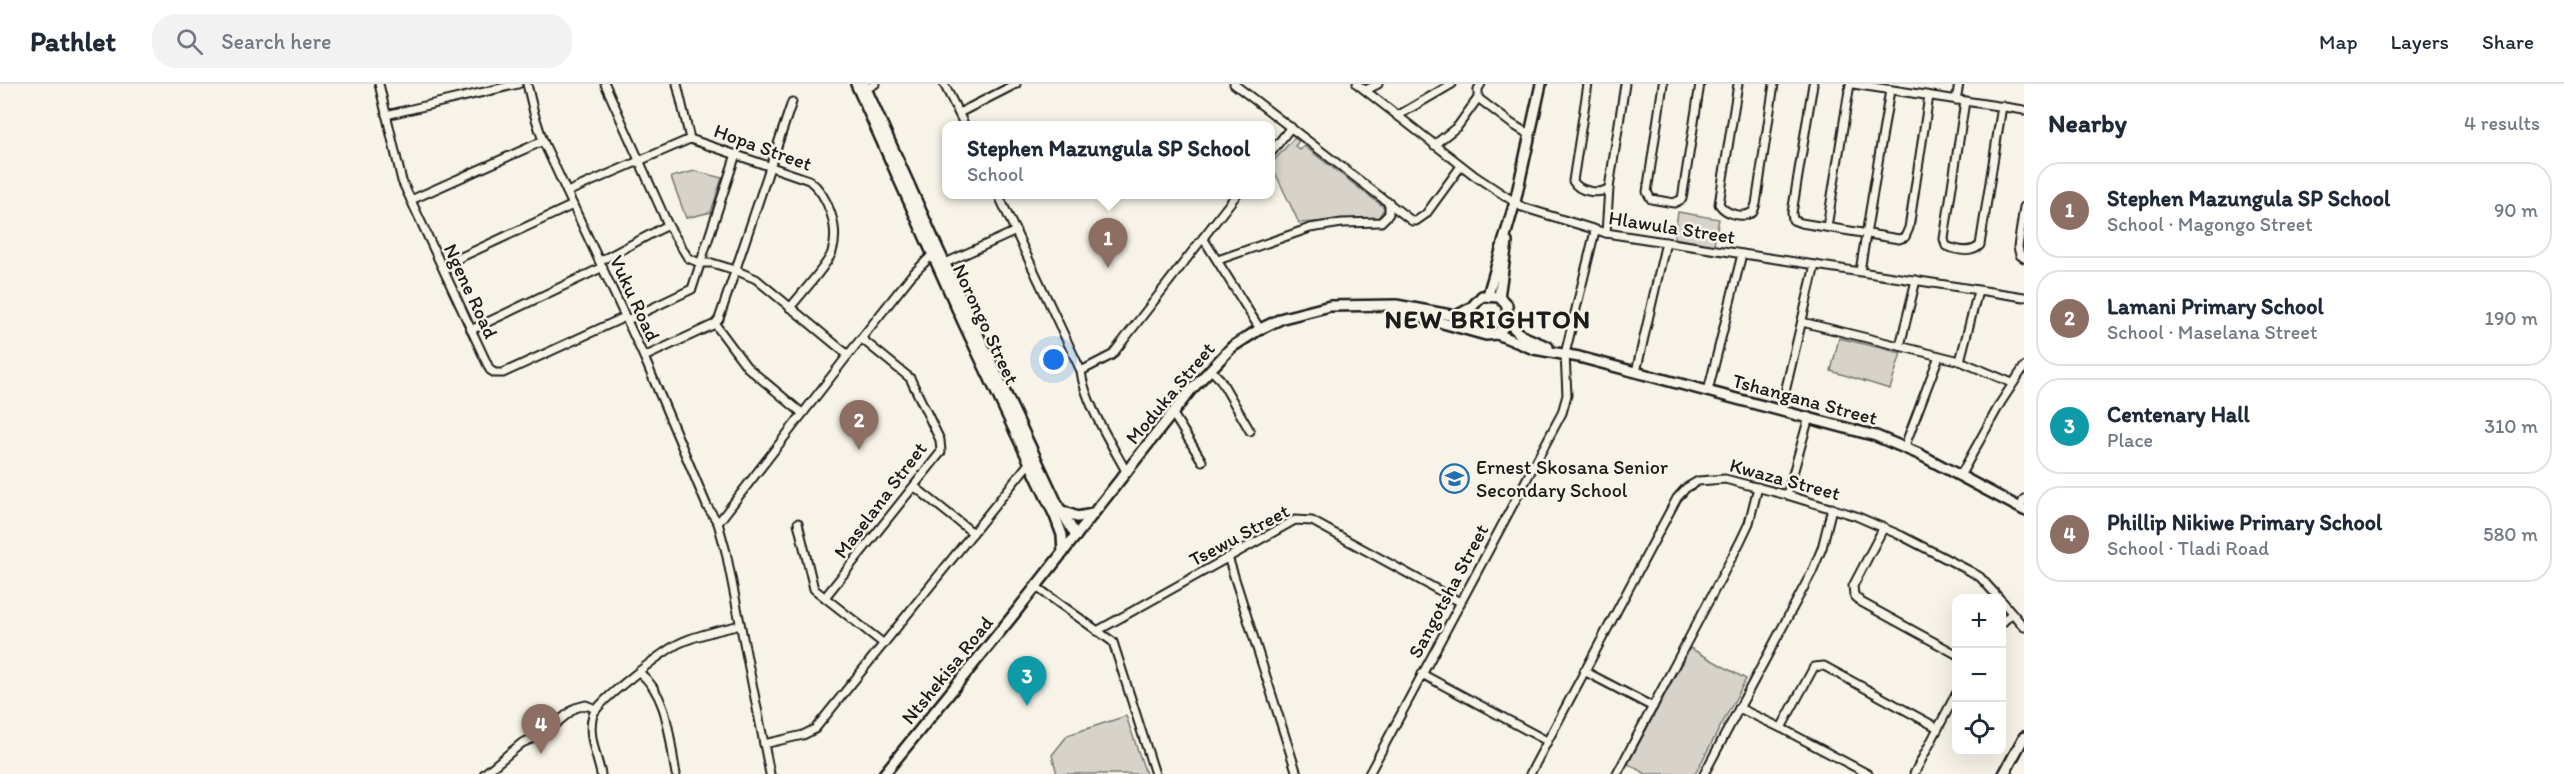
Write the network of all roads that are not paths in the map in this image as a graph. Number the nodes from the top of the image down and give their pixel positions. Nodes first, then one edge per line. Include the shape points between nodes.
1 (378, 84) edge
2 (518, 84) edge
3 (527, 84) edge
4 (605, 84) edge
5 (677, 84) edge
6 (856, 84) edge
7 (944, 84) edge
8 (1016, 84) edge
9 (1234, 84) edge
10 (1357, 84) edge
11 (1378, 84) edge
12 (1452, 84) edge
13 (1481, 84) edge
14 (1541, 84) edge
15 (1588, 84) edge
16 (1625, 84) edge
17 (1663, 84) edge
18 (1700, 84) edge
19 (1738, 84) edge
20 (1774, 84) edge
21 (1813, 84) edge
22 (1852, 84) edge
23 (1959, 84) edge
24 (869, 86) edge
25 (1366, 90) junction
26 (1890, 90) junction
27 (1929, 96) junction
28 (1478, 98) junction
29 (1956, 100) junction
30 (1965, 101) junction
31 (792, 102) dead end
32 (2002, 106) junction
33 (871, 110) junction
34 (2024, 110) edge
35 (959, 113) junction
36 (386, 115) junction
37 (1397, 116) junction
38 (963, 121) edge
39 (1291, 127) junction
40 (1530, 135) junction
41 (690, 139) junction
42 (543, 141) junction
43 (1434, 145) junction
44 (1275, 147) edge
45 (736, 154) junction
46 (639, 160) junction
47 (770, 165) junction
48 (1461, 166) junction
49 (1609, 188) junction
50 (567, 192) junction
51 (1000, 199) edge
52 (1234, 199) edge
53 (411, 200) junction
54 (1389, 202) junction
55 (1515, 202) junction
56 (573, 206) junction
57 (2024, 207) edge
58 (1510, 219) junction
59 (668, 225) junction
60 (1827, 227) junction
61 (1016, 231) junction
62 (1595, 231) junction
63 (1606, 233) junction
64 (1867, 233) junction
65 (1203, 238) junction
66 (1666, 242) junction
67 (936, 251) junction
68 (1742, 254) junction
69 (2024, 258) edge
70 (1218, 260) junction
71 (700, 263) junction
72 (601, 264) junction
73 (942, 265) junction
74 (1815, 265) junction
75 (441, 267) junction
76 (735, 270) junction
77 (1860, 272) junction
78 (1916, 280) junction
79 (1978, 291) junction
80 (1488, 295) junction
81 (1499, 297) junction
82 (2024, 297) edge
83 (1382, 305) junction
84 (790, 308) junction
85 (1470, 308) junction
86 (626, 319) junction
87 (1508, 322) junction
88 (1802, 322) junction
89 (715, 324) junction
90 (1260, 328) junction
91 (471, 330) junction
92 (1480, 333) junction
93 (1497, 334) junction
94 (862, 339) junction
95 (1900, 346) junction
96 (1564, 354) junction
97 (848, 355) junction
98 (1939, 356) junction
99 (644, 357) junction
100 (1960, 361) junction
101 (2024, 367) edge
102 (1210, 369) junction
103 (1081, 371) junction
104 (1636, 372) junction
105 (2012, 383) junction
106 (1708, 391) junction
107 (1781, 409) junction
108 (802, 413) junction
109 (1173, 414) junction
110 (1809, 417) junction
111 (1250, 430) dead end
112 (1904, 448) junction
113 (1202, 461) dead end
114 (1030, 462) junction
115 (1127, 473) junction
116 (1960, 476) junction
117 (915, 487) junction
118 (1758, 487) junction
119 (1787, 495) junction
120 (2023, 506) edge
121 (1832, 508) junction
122 (1060, 510) junction
123 (1093, 514) junction
124 (798, 523) dead end
125 (717, 524) junction
126 (1884, 527) junction
127 (973, 533) junction
128 (1076, 536) junction
129 (1063, 553) junction
130 (1228, 557) junction
131 (1035, 586) junction
132 (1995, 594) edge
133 (826, 596) junction
134 (1460, 602) junction
135 (2006, 606) edge
136 (2012, 613) junction
137 (2006, 618) edge
138 (740, 625) junction
139 (2024, 627) edge
140 (1097, 631) junction
141 (884, 644) junction
142 (1952, 652) edge
143 (1584, 671) junction
144 (639, 672) junction
145 (1422, 674) junction
146 (1952, 702) edge
147 (1653, 707) junction
148 (1739, 708) junction
149 (596, 709) junction
150 (1781, 728) junction
151 (1938, 728) junction
152 (2024, 737) edge
153 (1547, 741) junction
154 (764, 744) junction
155 (484, 774) edge
156 (601, 774) edge
157 (676, 774) edge
158 (771, 774) edge
159 (884, 774) edge
160 (1155, 774) edge
161 (1297, 774) edge
162 (1369, 774) edge
163 (1530, 774) edge
164 (1617, 774) edge
165 (1704, 774) edge
166 (1868, 774) edge
167 (1914, 774) edge
168 (2004, 774) edge

1 - 36 street, Ngene Road
2 - 36 street
3 - 42 street, Vuku Road
4 - 46 street
5 - 41 street
6 - 33 street
7 - 35 street
8 - 35 street
9 - 39 street
10 - 25 street, Hlawula Street
11 - 25 street
12 - 37 street
13 - 28 street
14 - 40 street
15 - 49 street via 1573,181 1590,191
16 - 49 street
17 - 18 street via 1647,192 1651,199 1674,203 1682,199
19 - 20 street via 1719,204 1725,211 1745,215 1753,212 1756,204
21 - 60 street via 1792,213 1797,223
22 - 26 street
22 - 60 street
23 - 29 street
24 - 33 street
25 - 37 street, Hlawula Street
26 - 27 street
26 - 64 street
27 - 29 street
27 - 64 street via 1907,234 1899,238
28 - 40 street
28 - 43 street via 1458,126
29 - 30 street
30 - 32 street
30 - 32 street via 1943,241 1956,249 1972,250 1980,245
31 - 47 street
32 - 34 street
33 - 67 street, Norongo Street
35 - 38 street
36 - 53 street, Ngene Road via 399,172
37 - 43 street, Hlawula Street
39 - 44 street
39 - 54 street
40 - 55 street
41 - 45 street, Hopa Street
41 - 46 street, Hopa Street
42 - 50 street, Vuku Road
42 - 53 street
43 - 48 street, Hlawula Street
45 - 47 street, Hopa Street
45 - 71 street, Ngene Road
46 - 50 street, Hopa Street
46 - 59 street
47 - 76 street
47 - 84 street, Hopa Street via 809,180 821,190 832,215 832,254
48 - 54 street via 1426,214 1416,221 1406,218
48 - 55 street, Hlawula Street
49 - 63 street
50 - 56 street, Vuku Road
51 - 61 street
52 - 65 street
53 - 75 street, Ngene Road
54 - 70 street via 1389,214 1381,222 1332,224 1299,231
55 - 58 street
55 - 62 street, Hlawula Street
56 - 72 street, Vuku Road
56 - 75 street
57 - 69 street via 2018,247
58 - 80 street
58 - 81 street
59 - 71 street via 688,258
59 - 72 street
60 - 64 street
61 - 73 street
61 - 103 street
62 - 63 street, Hlawula Street
62 - 96 street, Sangotsha Street
63 - 66 street, Hlawula Street
64 - 77 street
65 - 70 street
65 - 103 street via 1112,355
66 - 68 street, Hlawula Street
66 - 104 street
67 - 73 street, Norongo Street
67 - 94 street via 911,276
68 - 74 street, Hlawula Street
68 - 106 street
70 - 90 street
71 - 76 street
71 - 86 street, Ngene Road via 690,292
72 - 86 street, Vuku Road
72 - 91 street
73 - 114 street, Norongo Street via 963,322
73 - 122 street, Norongo Street
74 - 77 street, Hlawula Street
74 - 88 street
75 - 91 street, Ngene Road
76 - 84 street via 760,282
76 - 89 street
77 - 78 street, Hlawula Street
78 - 79 street, Hlawula Street
78 - 95 street
79 - 82 street, Hlawula Street
79 - 100 street
80 - 81 street
80 - 85 street via 1477,299
81 - 87 street via 1507,305
83 - 85 street, Moduka Street via 1456,316
83 - 90 street, Moduka Street via 1316,309
83 - 92 street, Moduka Street
84 - 97 street
85 - 92 street via 1472,325
86 - 91 street, Ngene Road via 500,374 490,370
86 - 99 street, Vuku Road
87 - 93 street
87 - 96 street, Tshangana Street via 1522,336
88 - 95 street
88 - 107 street
89 - 99 street
89 - 108 street via 747,367
90 - 102 street, Moduka Street via 1232,347
92 - 93 street
93 - 96 street, Tshangana Street via 1534,349
94 - 97 street
94 - 117 street, Maselana Street via 909,377 941,443 939,458
95 - 98 street
96 - 104 street, Tshangana Street
96 - 134 street, Sangotsha Street via 1567,395 1562,413
97 - 108 street
98 - 100 street
98 - 112 street
99 - 125 street, Vuku Road
100 - 105 street
101 - 105 street
102 - 109 street, Moduka Street
102 - 111 street
103 - 115 street via 1100,422
104 - 106 street, Tshangana Street
105 - 116 street
106 - 107 street, Tshangana Street
107 - 110 street, Tshangana Street
108 - 125 street
109 - 113 street
109 - 115 street, Moduka Street
110 - 112 street, Tshangana Street
110 - 119 street
112 - 116 street, Tshangana Street
114 - 127 street
114 - 129 street, Norongo Street via 1061,530
115 - 123 street, Moduka Street
116 - 120 street, Tshangana Street
117 - 127 street
117 - 133 street, Maselana Street
118 - 119 street, Kwaza Street
118 - 143 street, Kwaza Street via 1712,478 1698,481 1681,492
118 - 147 street via 1740,542
119 - 121 street, Kwaza Street
121 - 126 street, Kwaza Street
121 - 148 street via 1812,572
122 - 123 street via 1077,518
122 - 128 street, Norongo Street
123 - 128 street, Moduka Street
124 - 133 street via 814,589
125 - 138 street, Vuku Road
126 - 132 street, Kwaza Street via 1980,577
126 - 142 street via 1853,586 1854,595
127 - 141 street
128 - 129 street, Moduka Street
129 - 131 street, Moduka Street
130 - 134 street, Tsewu Street via 1295,520 1307,519
130 - 140 street, Tsewu Street
130 - 161 street
131 - 140 street
131 - 159 street, Ntshekisa Road
133 - 141 street
134 - 145 street, Sangotsha Street
135 - 136 street, Kwaza Street
136 - 137 street
136 - 139 street, Kwaza Street
138 - 144 street via 681,642
138 - 154 street, Vuku Road
140 - 160 street via 1116,648
141 - 154 street via 813,731
143 - 147 street
143 - 153 street, Kwaza Street
144 - 149 street
144 - 157 street via 661,700
145 - 153 street
145 - 162 street, Sangotsha Street
146 - 151 street
147 - 164 street
148 - 150 street
148 - 165 street
149 - 155 street via 586,705 575,708
149 - 156 street via 591,726
150 - 151 street via 1810,671 1819,665
150 - 166 street
151 - 167 street
152 - 168 street
153 - 163 street, Kwaza Street
154 - 158 street, Vuku Road

